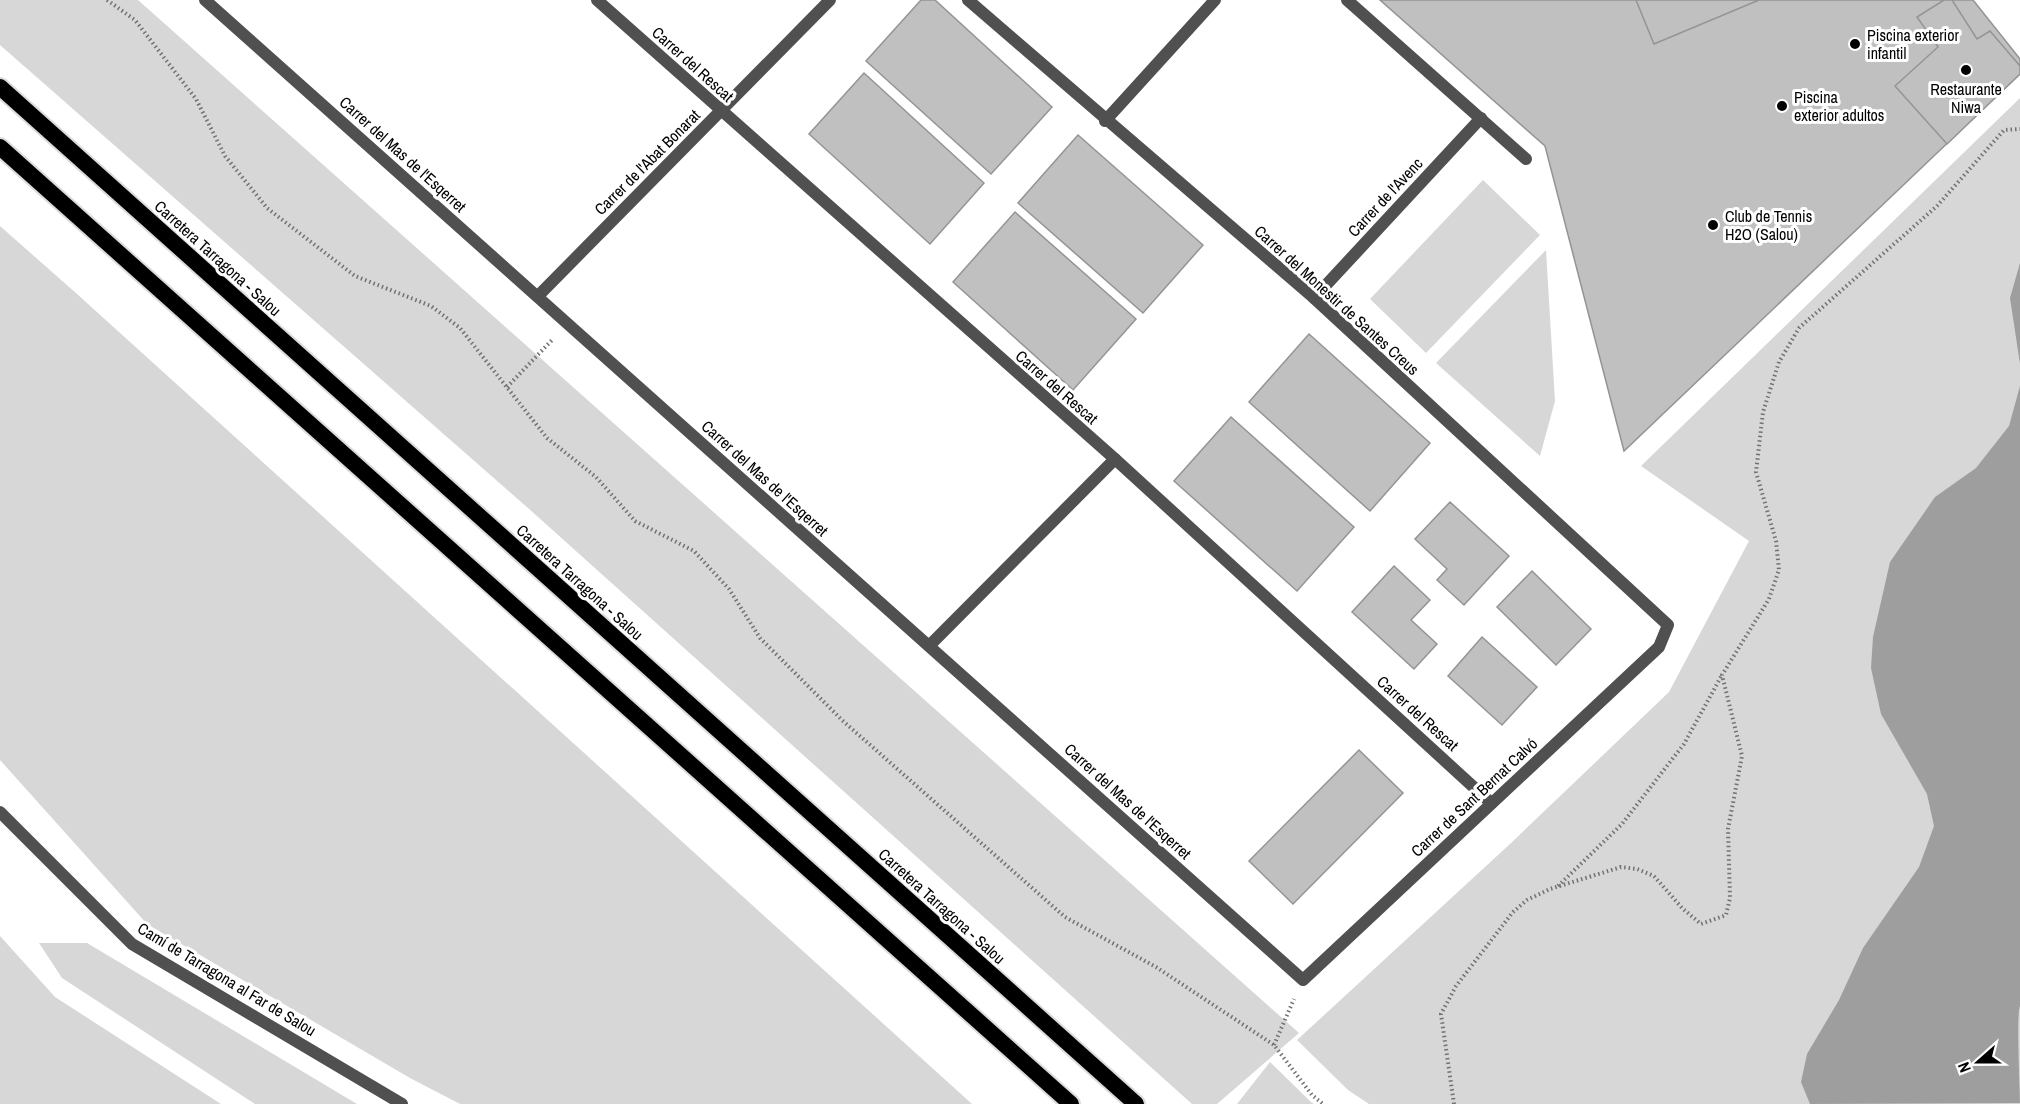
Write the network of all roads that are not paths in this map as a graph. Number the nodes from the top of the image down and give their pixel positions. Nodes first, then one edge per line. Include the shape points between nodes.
1 (205, 0) edge
2 (597, 0) edge
3 (830, 0) edge
4 (968, 0) edge
5 (1215, 0) edge
6 (1347, 0) edge
7 (0, 87) edge
8 (720, 111) junction
9 (1481, 118) junction
10 (1105, 121) junction
11 (0, 147) edge
12 (1526, 159) dead end
13 (538, 296) junction
14 (1314, 298) junction
15 (1114, 459) junction
16 (1663, 635) joint
17 (928, 646) junction
18 (1491, 803) junction
19 (0, 812) edge
20 (1303, 980) joint
21 (402, 1104) edge
22 (1071, 1104) edge
23 (1136, 1104) edge

1 - 13 street, Carrer del Mas de l'Esqerret
2 - 8 street, Carrer del Rescat
3 - 8 street, Carrer de l'Abat Bonarat
4 - 10 street, Carrer del Monestir de Santes Creus
5 - 10 street
6 - 9 street
7 - 23 highway, Carretera Tarragona - Salou
8 - 13 street, Carrer de l'Abat Bonarat
8 - 15 street, Carrer del Rescat
9 - 12 street
9 - 14 street, Carrer de l'Avenc
10 - 14 street, Carrer del Monestir de Santes Creus
11 - 22 highway
13 - 17 street, Carrer del Mas de l'Esqerret
14 - 16 street, Carrer del Monestir de Santes Creus via 1668,625
15 - 17 street
15 - 18 street, Carrer del Rescat
16 - 18 street, Carrer de Sant Bernat Calvó via 1659,647
17 - 20 street, Carrer del Mas de l'Esqerret
18 - 20 street, Carrer de Sant Bernat Calvó
19 - 21 street, Camí de Tarragona al Far de Salou via 132,944

